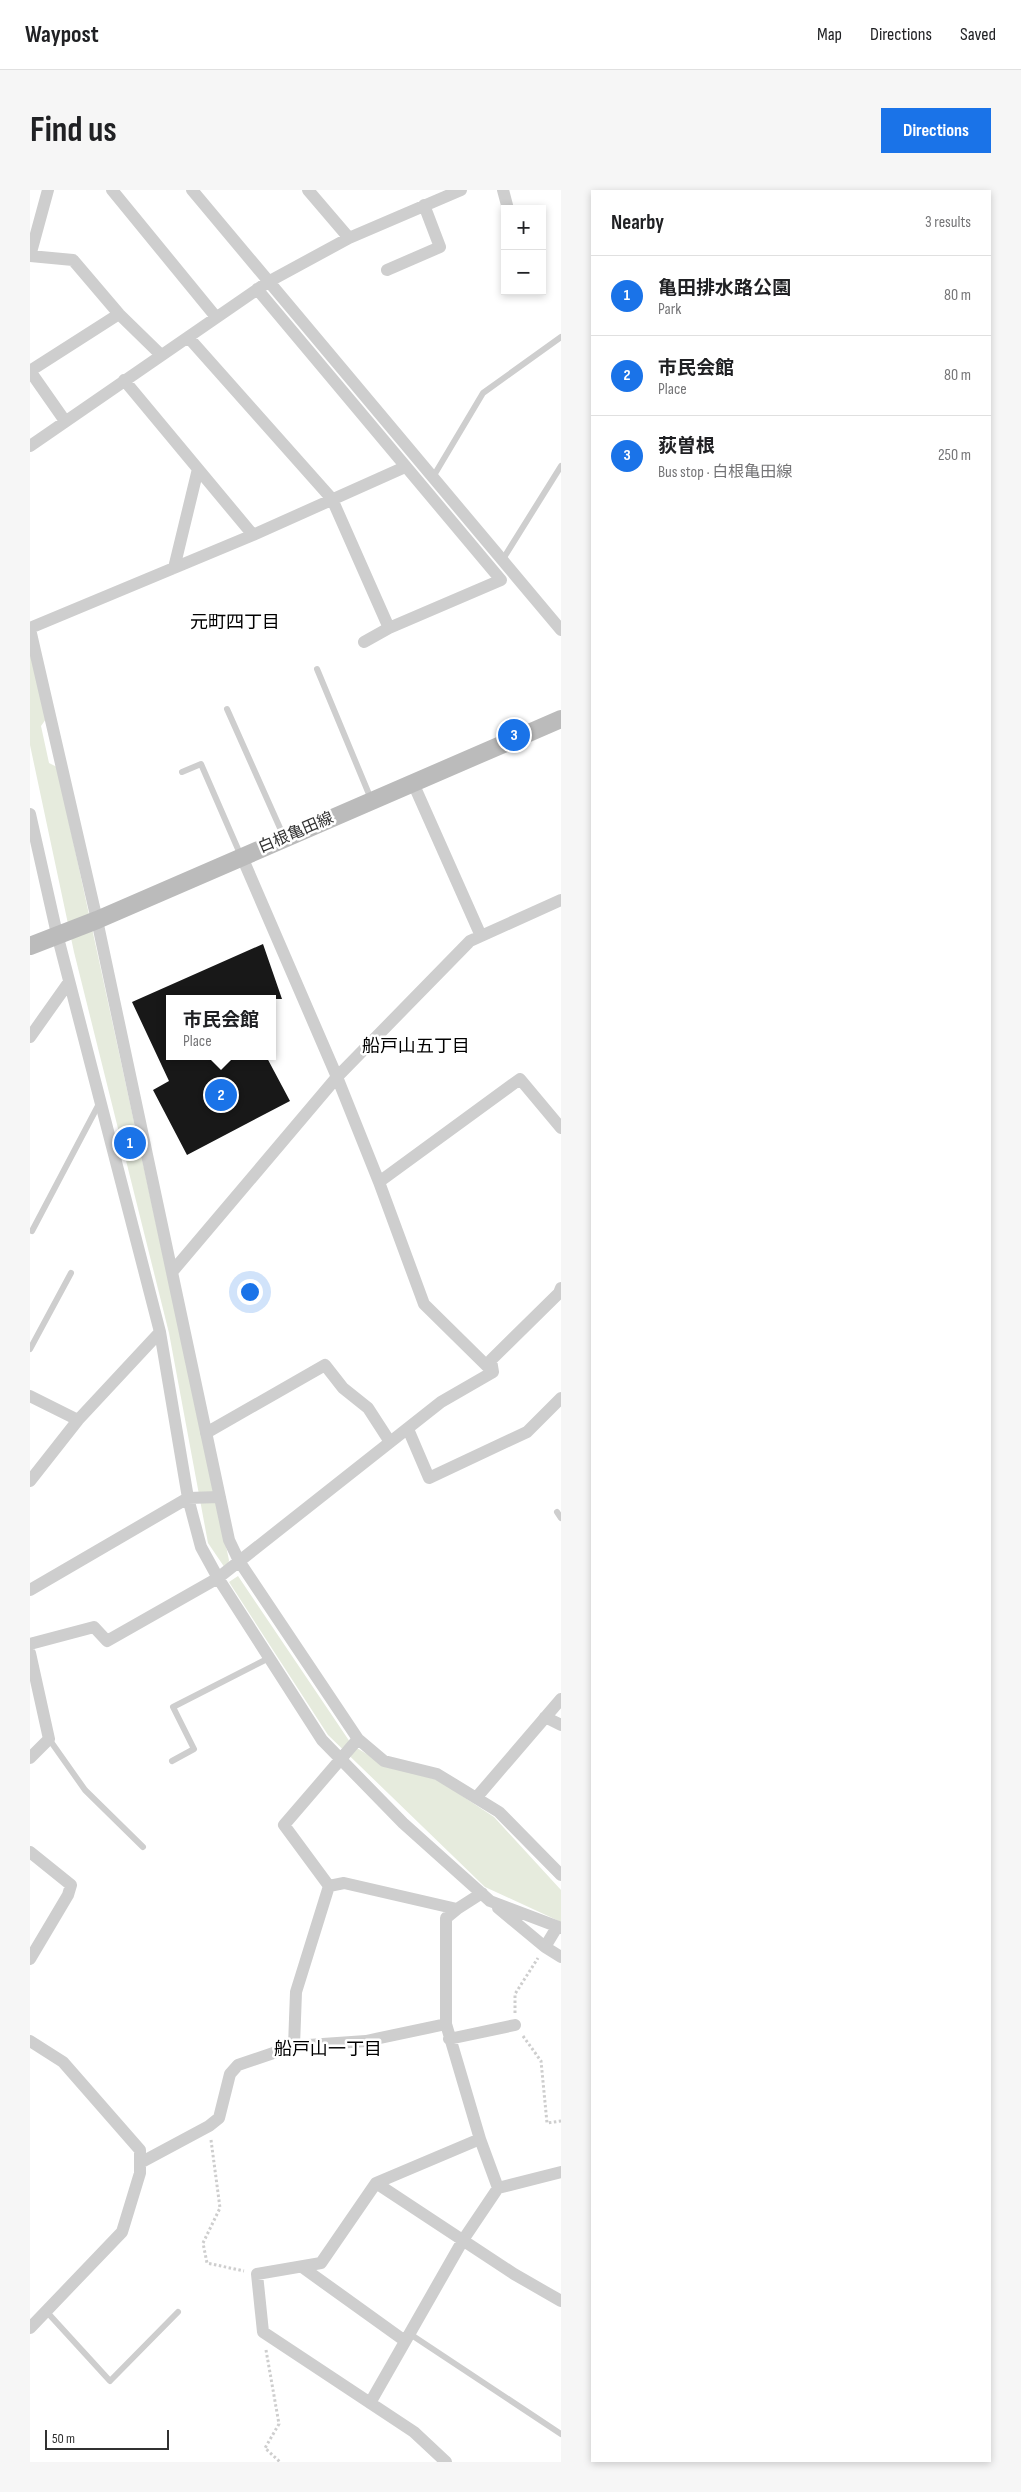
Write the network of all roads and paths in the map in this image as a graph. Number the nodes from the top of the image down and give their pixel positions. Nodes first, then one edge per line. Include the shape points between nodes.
1 (48, 190) edge
2 (112, 190) edge
3 (192, 190) edge
4 (308, 190) edge
5 (461, 190) edge
6 (503, 190) edge
7 (432, 195) edge
8 (507, 205) edge
9 (424, 206) junction
10 (349, 238) junction
11 (30, 256) edge
12 (387, 270) dead end
13 (268, 282) junction
14 (257, 289) junction
15 (119, 314) junction
16 (216, 316) junction
17 (188, 336) junction
18 (561, 337) edge
19 (161, 355) junction
20 (124, 380) junction
21 (65, 421) junction
22 (30, 446) edge
23 (561, 466) edge
24 (405, 467) junction
25 (198, 469) junction
26 (432, 478) junction
27 (332, 499) junction
28 (253, 535) junction
29 (503, 559) junction
30 (174, 568) junction
31 (30, 628) edge
32 (388, 628) junction
33 (561, 630) edge
34 (364, 642) dead end
35 (316, 669) dead end
36 (227, 709) dead end
37 (561, 719) edge
38 (182, 772) dead end
39 (413, 783) junction
40 (372, 800) junction
41 (30, 814) edge
42 (285, 838) junction
43 (34, 852) edge
44 (242, 857) junction
45 (561, 900) edge
46 (98, 920) junction
47 (57, 934) junction
48 (481, 936) junction
49 (30, 946) edge
50 (70, 982) junction
51 (30, 1037) edge
52 (337, 1077) junction
53 (100, 1101) junction
54 (561, 1128) edge
55 (379, 1182) junction
56 (32, 1231) dead end
57 (172, 1272) junction
58 (71, 1273) dead end
59 (561, 1288) edge
60 (160, 1332) junction
61 (30, 1349) edge
62 (492, 1372) junction
63 (30, 1396) edge
64 (561, 1398) edge
65 (78, 1420) junction
66 (408, 1429) junction
67 (206, 1433) junction
68 (390, 1442) junction
69 (30, 1481) edge
70 (188, 1498) junction
71 (220, 1498) junction
72 (557, 1512) dead end
73 (561, 1518) edge
74 (240, 1561) junction
75 (218, 1578) junction
76 (30, 1590) edge
77 (30, 1644) edge
78 (30, 1653) edge
79 (269, 1658) junction
80 (561, 1699) edge
81 (545, 1717) junction
82 (561, 1725) edge
83 (358, 1738) junction
84 (49, 1739) junction
85 (30, 1758) edge
86 (340, 1759) junction
87 (172, 1761) dead end
88 (476, 1798) junction
89 (143, 1847) dead end
90 (30, 1852) edge
91 (561, 1875) edge
92 (329, 1886) junction
93 (486, 1897) junction
94 (457, 1908) junction
95 (559, 1928) edge
96 (545, 1948) junction
97 (31, 1956) edge
98 (561, 1957) edge
99 (446, 2024) junction
100 (515, 2026) junction
101 (449, 2039) junction
102 (30, 2042) edge
103 (294, 2046) junction
104 (561, 2121) edge
105 (209, 2126) junction
106 (480, 2139) junction
107 (140, 2163) junction
108 (561, 2172) edge
109 (376, 2183) junction
110 (498, 2188) junction
111 (463, 2240) junction
112 (302, 2267) junction
113 (257, 2274) junction
114 (561, 2301) edge
115 (46, 2312) junction
116 (178, 2312) dead end
117 (30, 2328) edge
118 (263, 2332) junction
119 (407, 2338) junction
120 (370, 2403) junction
121 (561, 2434) edge
122 (280, 2462) edge
123 (446, 2462) edge

1 - 11 street
2 - 16 street
3 - 13 street
4 - 10 street
5 - 7 street
6 - 8 street
7 - 9 street
9 - 10 street
9 - 12 street via 440,247
10 - 13 street
11 - 15 street via 73,260
13 - 14 street
13 - 26 street
14 - 16 street
14 - 24 street
15 - 19 street
15 - 21 street via 30,371
16 - 17 street
17 - 19 street
17 - 27 street
18 - 26 lane via 482,393
19 - 20 street
20 - 21 street
20 - 25 street
21 - 22 street
23 - 29 lane
24 - 27 street
24 - 32 street via 501,580
25 - 28 street
25 - 30 street
26 - 29 street
27 - 28 street
27 - 32 street
28 - 30 street
29 - 33 street
30 - 31 street
31 - 46 street
32 - 34 street
35 - 40 lane
36 - 42 lane
37 - 39 main road, 白根亀田線
38 - 44 lane via 201,764
39 - 40 main road, 白根亀田線
39 - 48 street
40 - 42 main road, 白根亀田線
41 - 43 street
42 - 44 main road, 白根亀田線
43 - 47 street
44 - 46 main road, 白根亀田線
44 - 52 street
45 - 48 street
46 - 47 main road, 白根亀田線
46 - 57 street
47 - 49 main road, 白根亀田線
47 - 50 street
48 - 52 street via 470,941
50 - 51 street
50 - 53 street
52 - 55 street
52 - 57 street
53 - 56 lane
53 - 60 street
54 - 55 street via 520,1079
55 - 62 street via 424,1304
57 - 67 street
58 - 61 lane
59 - 62 street via 490,1360
60 - 65 street
60 - 70 street
62 - 66 street via 441,1402
63 - 65 street
64 - 66 street via 527,1432 429,1478
65 - 69 street
66 - 68 street
67 - 68 street via 325,1365 343,1388 368,1408
67 - 71 street
68 - 74 street
70 - 71 street
70 - 75 street via 201,1547
70 - 76 street
71 - 74 street via 229,1540
72 - 73 lane
74 - 75 street
74 - 83 street
75 - 77 street via 107,1641 94,1627
75 - 79 street
78 - 84 street
79 - 86 street via 322,1740
79 - 87 lane via 173,1707 194,1749
80 - 81 street
81 - 82 street
81 - 88 street
83 - 86 street
83 - 88 street via 384,1761 437,1774
84 - 85 street
84 - 89 lane via 85,1790
86 - 92 street via 284,1824
86 - 93 street via 403,1823
88 - 91 street via 499,1812
90 - 97 street via 71,1886
92 - 94 street via 344,1883
92 - 103 street via 296,1992
93 - 94 street
93 - 95 street
93 - 96 street
94 - 99 street via 446,1918
95 - 96 street
96 - 98 street
96 - 100 path via 514,1994
99 - 101 street
99 - 103 street via 366,2041
100 - 101 street
100 - 104 path via 541,2061 548,2123
101 - 106 street
102 - 107 street via 63,2062 140,2150
103 - 105 street via 238,2066 230,2074 219,2118
105 - 107 street
105 - 113 path via 220,2208 203,2243 207,2263
106 - 109 street
106 - 110 street
107 - 115 street via 140,2173 122,2232
108 - 110 street
109 - 111 street
109 - 112 street via 321,2264
110 - 111 street
111 - 114 street
111 - 119 street
112 - 113 street
112 - 119 street
113 - 118 street
115 - 116 lane via 110,2382
115 - 117 street
118 - 120 street
118 - 122 path via 279,2424 265,2448
119 - 120 street
119 - 121 lane
120 - 123 street via 414,2432

